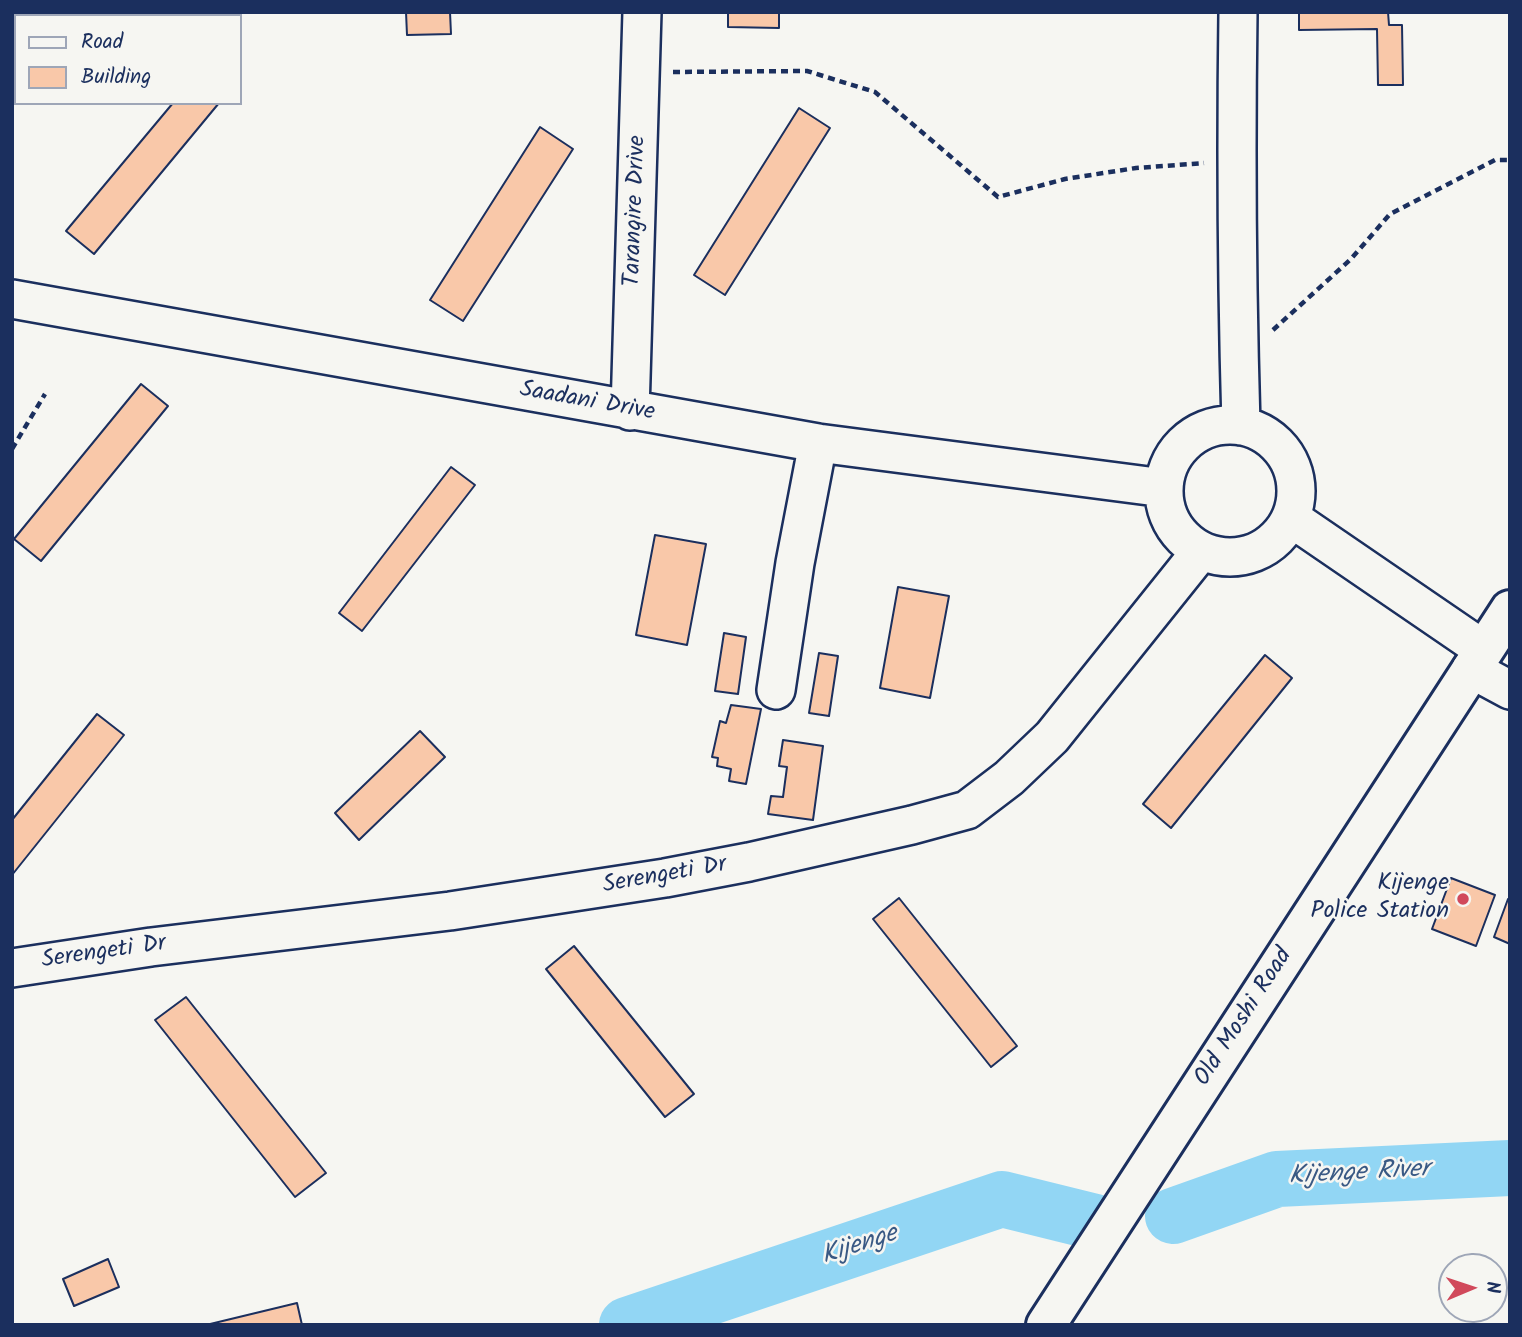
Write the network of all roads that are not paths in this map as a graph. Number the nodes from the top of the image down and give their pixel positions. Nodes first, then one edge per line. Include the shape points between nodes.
1 (642, 12) edge
2 (1238, 12) edge
3 (12, 299) edge
4 (631, 411) junction
5 (1241, 426) junction
6 (818, 443) junction
7 (1164, 488) junction
8 (1291, 518) junction
9 (1201, 551) junction
10 (1510, 610) edge
11 (1478, 659) junction
12 (776, 690) dead end
13 (1510, 690) edge
14 (12, 968) edge
15 (1046, 1325) edge

1 - 4 street, Tarangire Drive
2 - 5 street
3 - 4 street, Saadani Drive
4 - 6 street, Saadani Drive
5 - 7 street via 1219,426 1181,447 1169,466
5 - 8 street via 1268,438 1288,460 1295,479
6 - 7 street, Saadani Drive
6 - 12 street
7 - 9 street via 1174,525
8 - 9 street via 1279,536 1243,557
8 - 11 street
9 - 14 street, Serengeti Dr via 1052,737 967,810 665,878
10 - 11 main road, Old Moshi Road
11 - 13 street
11 - 15 main road, Old Moshi Road

